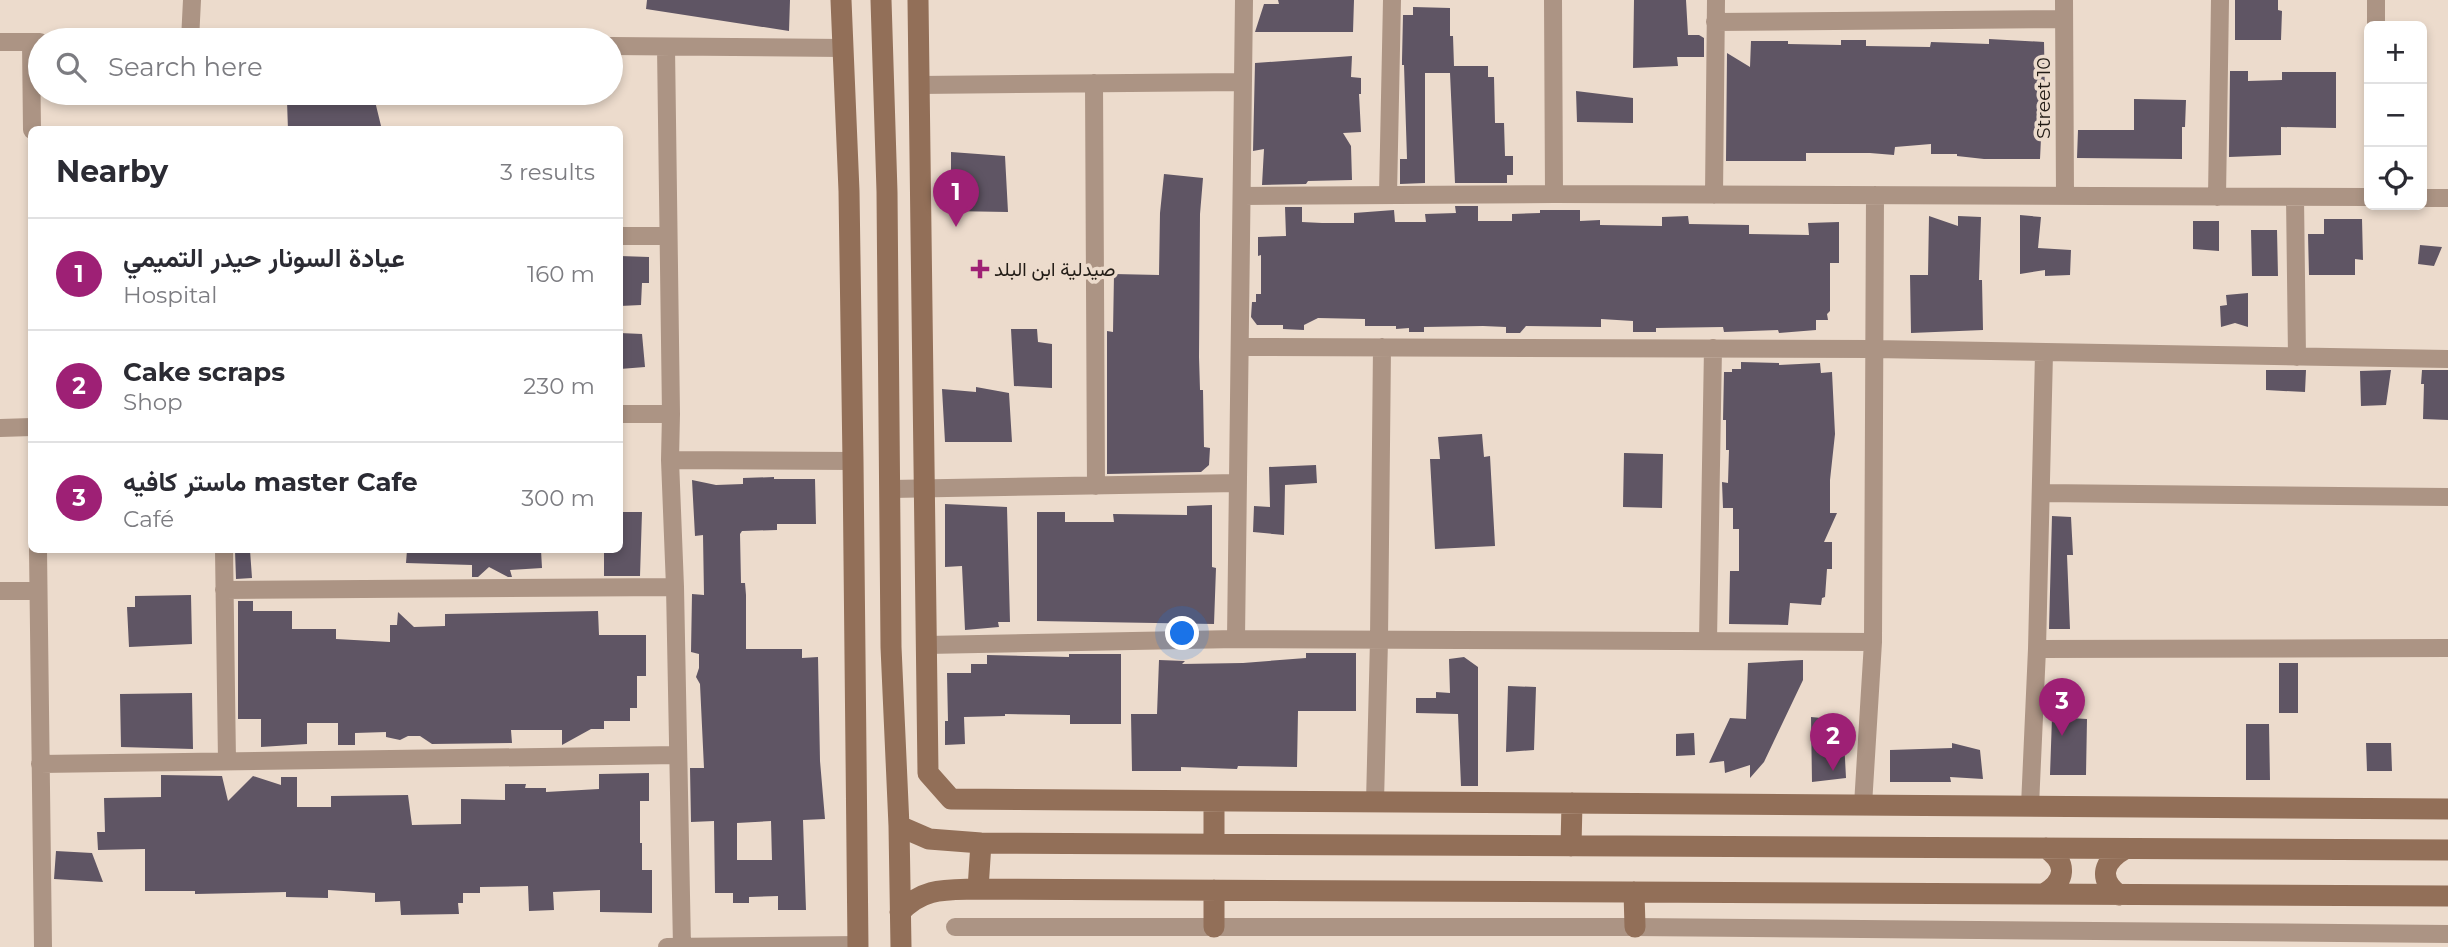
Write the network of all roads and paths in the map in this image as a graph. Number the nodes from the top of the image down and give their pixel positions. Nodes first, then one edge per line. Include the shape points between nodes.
1 (192, 0) edge
2 (841, 0) edge
3 (881, 0) edge
4 (918, 0) edge
5 (1244, 0) edge
6 (1392, 0) edge
7 (1553, 0) edge
8 (1716, 0) edge
9 (2064, 0) edge
10 (2220, 0) edge
11 (2376, 0) edge
12 (2064, 19) junction
13 (2376, 21) edge
14 (1716, 22) junction
15 (191, 28) edge
16 (0, 42) edge
17 (28, 42) edge
18 (623, 46) edge
19 (666, 47) junction
20 (842, 48) junction
21 (1243, 82) junction
22 (1094, 83) junction
23 (919, 85) junction
24 (33, 105) edge
25 (32, 126) edge
26 (849, 191) junction
27 (887, 192) junction
28 (1554, 194) junction
29 (1388, 195) junction
30 (1714, 195) junction
31 (1875, 195) junction
32 (1243, 196) junction
33 (2064, 196) junction
34 (2217, 197) junction
35 (2295, 197) junction
36 (2364, 197) edge
37 (2427, 198) edge
38 (2448, 198) edge
39 (623, 236) edge
40 (667, 236) junction
41 (1240, 347) junction
42 (1381, 347) junction
43 (1713, 348) junction
44 (1874, 349) junction
45 (2044, 354) junction
46 (2297, 357) junction
47 (2448, 359) edge
48 (623, 414) edge
49 (671, 414) junction
50 (28, 427) edge
51 (0, 428) edge
52 (670, 460) junction
53 (853, 461) junction
54 (1238, 483) junction
55 (1096, 486) junction
56 (924, 488) junction
57 (891, 489) junction
58 (2041, 493) junction
59 (2448, 497) edge
60 (38, 553) edge
61 (224, 553) edge
62 (675, 587) junction
63 (224, 590) junction
64 (0, 591) edge
65 (38, 591) junction
66 (1236, 639) junction
67 (1380, 640) junction
68 (1708, 641) junction
69 (1873, 642) junction
70 (926, 645) junction
71 (2448, 648) edge
72 (2037, 649) junction
73 (678, 755) junction
74 (227, 761) junction
75 (40, 764) junction
76 (1214, 801) junction
77 (1376, 802) junction
78 (1572, 803) junction
79 (1863, 805) junction
80 (2030, 806) junction
81 (2448, 809) edge
82 (899, 825) junction
83 (981, 843) junction
84 (1214, 844) junction
85 (1571, 846) junction
86 (2046, 848) junction
87 (2125, 849) junction
88 (2448, 850) edge
89 (978, 889) junction
90 (1214, 890) junction
91 (1634, 892) junction
92 (2044, 894) junction
93 (2119, 895) junction
94 (2448, 896) edge
95 (900, 912) junction
96 (955, 927) dead end
97 (1214, 927) junction
98 (1635, 927) junction
99 (2448, 934) edge
100 (858, 946) edge
101 (43, 947) edge
102 (667, 947) edge
103 (682, 947) edge
104 (901, 947) edge

1 - 15 street
2 - 20 street
3 - 27 street
4 - 23 street
5 - 21 street
6 - 29 street
7 - 28 street
8 - 14 street
9 - 12 street, Street 10
10 - 34 street
11 - 13 street
12 - 14 street
12 - 33 street, Street 10
14 - 30 street
16 - 17 street
18 - 19 street
19 - 20 street
19 - 40 street
20 - 26 street
21 - 22 street
21 - 32 street
22 - 23 street
22 - 55 street
23 - 56 street
24 - 25 street
26 - 27 street
26 - 53 street
27 - 57 street
28 - 29 street
28 - 30 street
29 - 32 street
30 - 31 street
31 - 33 street
31 - 44 street
32 - 41 street
33 - 34 street
34 - 35 street
35 - 36 street
35 - 46 street
37 - 38 street
39 - 40 street
40 - 49 street
41 - 42 street
41 - 54 street
42 - 43 street
42 - 67 street
43 - 44 street
43 - 68 street
44 - 45 street
44 - 69 street
45 - 46 street
45 - 58 street
46 - 47 street
48 - 49 street
49 - 52 street
50 - 51 street
52 - 53 street
52 - 62 street
53 - 100 street
54 - 55 street
54 - 66 street
55 - 56 street
56 - 57 street
56 - 70 street
57 - 82 street via 891,647
58 - 59 street
58 - 72 street
60 - 65 street
61 - 63 street
62 - 63 street
62 - 73 street
63 - 74 street
64 - 65 street
65 - 75 street
66 - 67 street
66 - 70 street
67 - 68 street
67 - 77 street
68 - 69 street
69 - 79 street
70 - 76 street via 928,772 951,799
71 - 72 street
72 - 80 street
73 - 74 street
73 - 103 street
74 - 75 street
75 - 101 street
76 - 77 street
76 - 84 street
77 - 78 street
78 - 79 street
78 - 85 street
79 - 80 street
80 - 81 street
82 - 83 street via 929,839
82 - 95 street
83 - 84 street
83 - 89 street
84 - 85 street
85 - 86 street
86 - 87 street
86 - 92 street via 2058,859 2062,871 2058,883
87 - 88 street
87 - 93 street via 2110,860 2106,872 2108,884
89 - 90 street
89 - 95 street via 934,890
90 - 91 street
90 - 97 street
91 - 92 street
91 - 98 street
92 - 93 street
93 - 94 street
95 - 104 street
96 - 97 street
97 - 98 street
98 - 99 street
100 - 103 street
102 - 103 street

